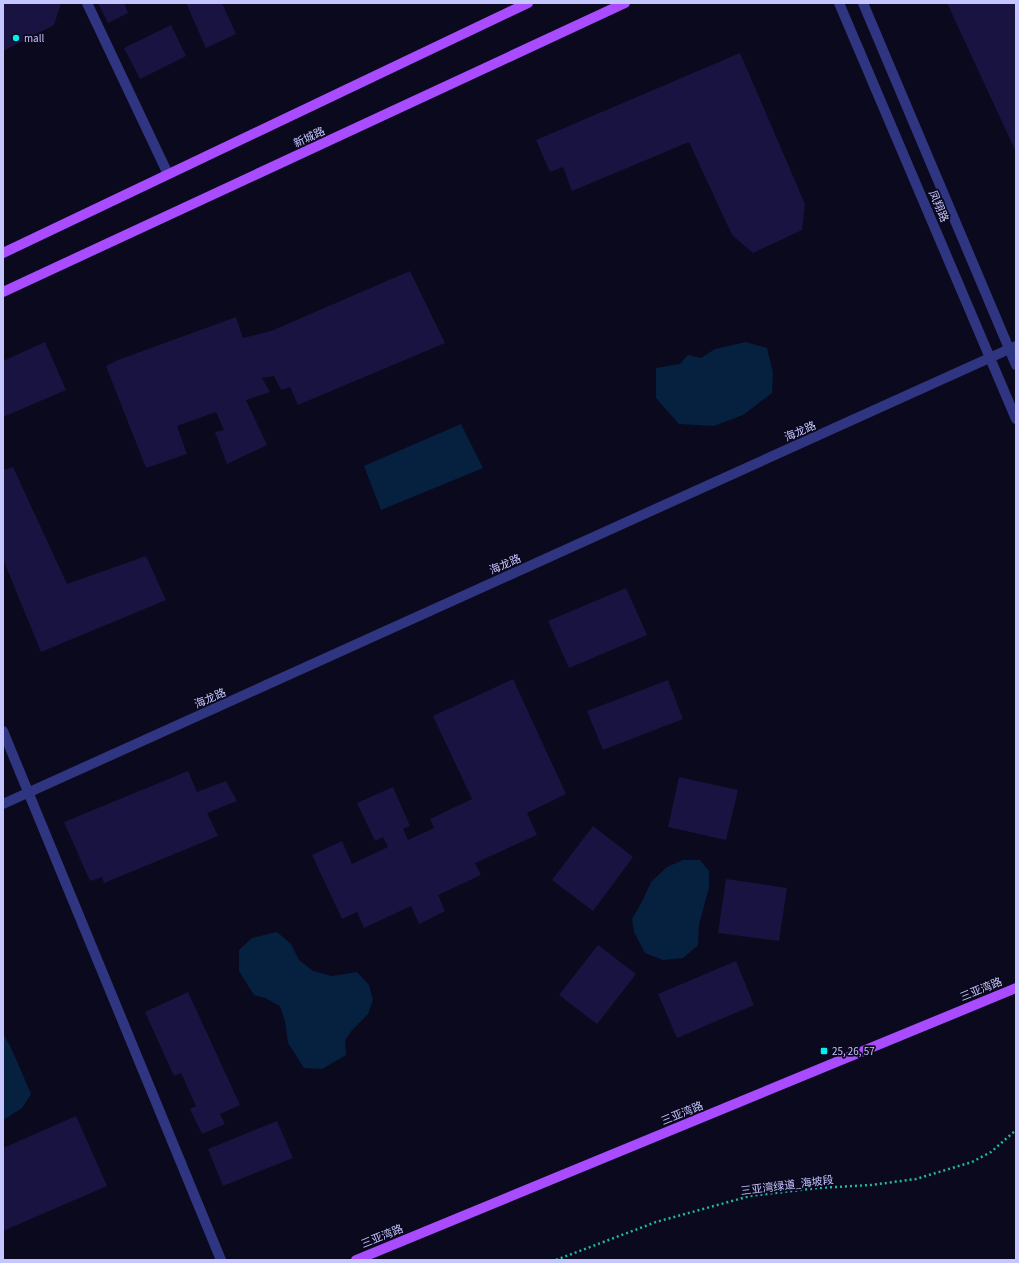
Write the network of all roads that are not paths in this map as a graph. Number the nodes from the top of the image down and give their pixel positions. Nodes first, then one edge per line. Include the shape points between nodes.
1 (87, 3) edge
2 (528, 3) edge
3 (625, 3) edge
4 (839, 3) edge
5 (863, 3) edge
6 (168, 174) junction
7 (3, 252) edge
8 (3, 292) edge
9 (1013, 347) edge
10 (990, 358) junction
11 (1016, 365) edge
12 (1016, 419) edge
13 (3, 731) edge
14 (29, 793) junction
15 (3, 804) edge
16 (1016, 988) edge
17 (221, 1260) edge
18 (356, 1260) edge

1 - 6 street
2 - 6 main road
3 - 8 main road, 新城路
4 - 10 street, 凤翔路
5 - 9 street, 凤翔路
6 - 7 main road
9 - 10 street, 海龙路
9 - 11 street, 凤翔路
10 - 12 street, 凤翔路
10 - 14 street, 海龙路
13 - 14 street
14 - 15 street, 海龙路
14 - 17 street
16 - 18 main road, 三亚湾路

